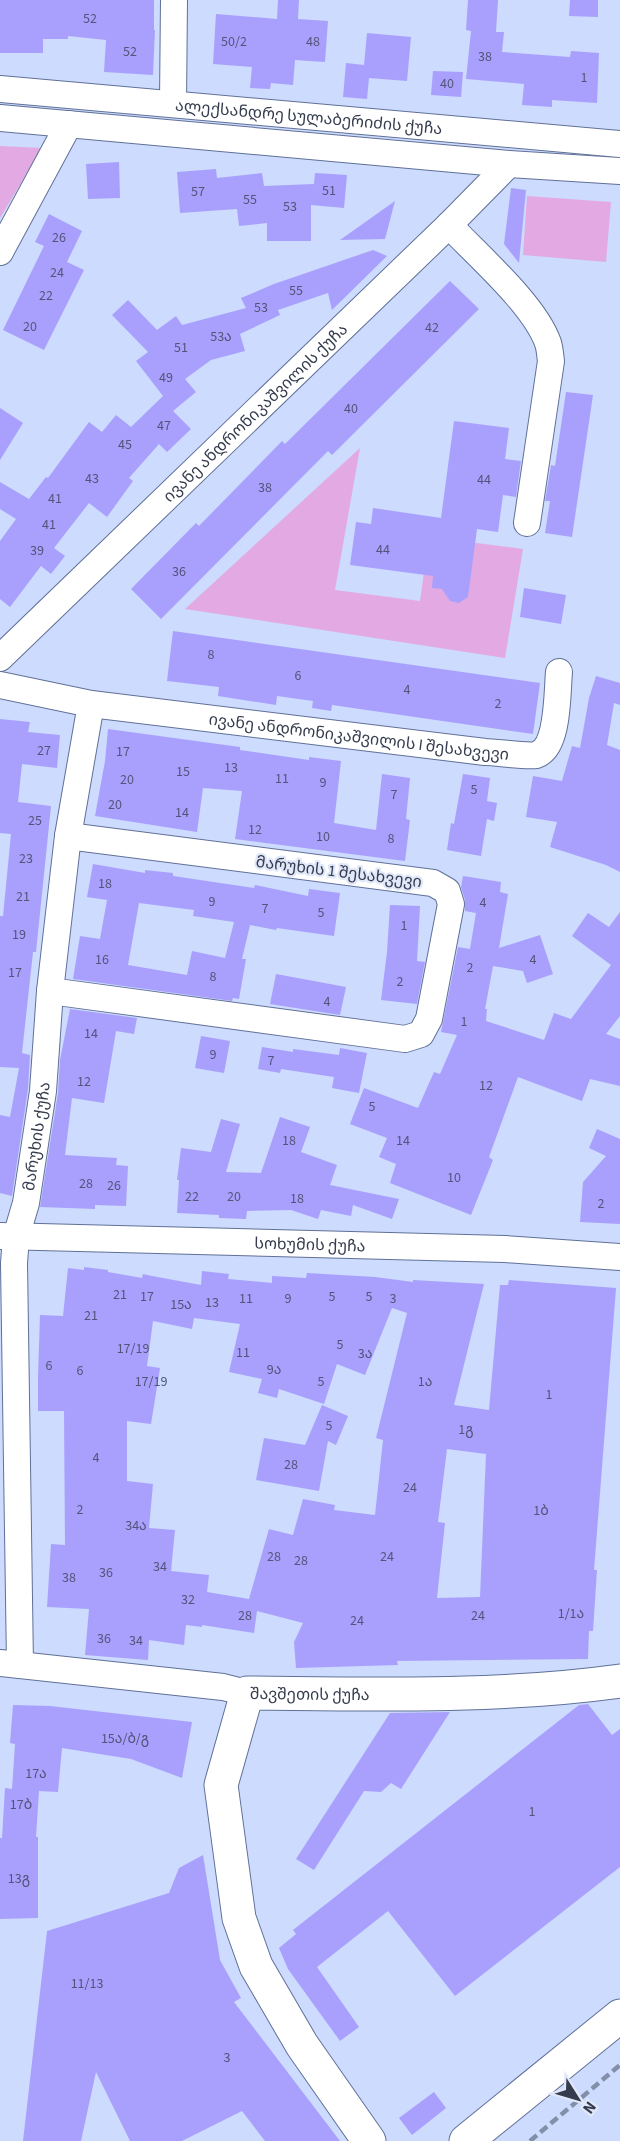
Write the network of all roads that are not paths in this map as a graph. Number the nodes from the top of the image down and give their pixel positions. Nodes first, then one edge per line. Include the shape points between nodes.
1 (174, 0) edge
2 (0, 89) edge
3 (173, 103) junction
4 (0, 118) edge
5 (69, 124) junction
6 (620, 144) edge
7 (509, 164) junction
8 (620, 171) edge
9 (449, 225) junction
10 (0, 252) edge
11 (528, 523) dead end
12 (0, 658) edge
13 (558, 672) dead end
14 (0, 685) edge
15 (92, 704) junction
16 (68, 836) junction
17 (50, 991) junction
18 (8, 1236) edge
19 (620, 1257) edge
20 (10, 1664) edge
21 (0, 1680) edge
22 (620, 1681) edge
23 (247, 1692) junction
24 (620, 2016) edge
25 (369, 2141) edge
26 (466, 2141) edge

1 - 3 street
2 - 3 street, ალექსანდრე სულაბერიძის ქუჩა
3 - 6 street, ალექსანდრე სულაბერიძის ქუჩა
4 - 5 street, ალექსანდრე სულაბერიძის ქუჩა
5 - 7 street, ალექსანდრე სულაბერიძის ქუჩა
5 - 10 street
7 - 8 street, ალექსანდრე სულაბერიძის ქუჩა
7 - 9 street, ივანე ანდრონიკაშვილის ქუჩა
9 - 11 street via 521,300 548,344 551,361
9 - 12 street, ივანე ანდრონიკაშვილის ქუჩა
13 - 15 street, ივანე ანდრონიკაშვილის I შესახვევი via 552,737 546,749 536,755
14 - 15 street
15 - 16 street, მარუხის ქუჩა
16 - 17 street, მარუხის ქუჩა
16 - 17 street, მარუხის 1 შესახვევი via 433,883 447,891 451,904 429,1019 421,1034 405,1040
17 - 18 street, მარუხის ქუჩა via 43,1091 26,1203
18 - 19 street, სოხუმის ქუჩა via 493,1249
18 - 20 street, მარუხის ქუჩა via 14,1263
20 - 21 street
20 - 23 street, შავშეთის ქუჩა
22 - 23 main road, შავშეთის ქუჩა via 414,1694
23 - 25 main road via 220,1785 239,1918 256,1966 302,2045
24 - 26 main road

